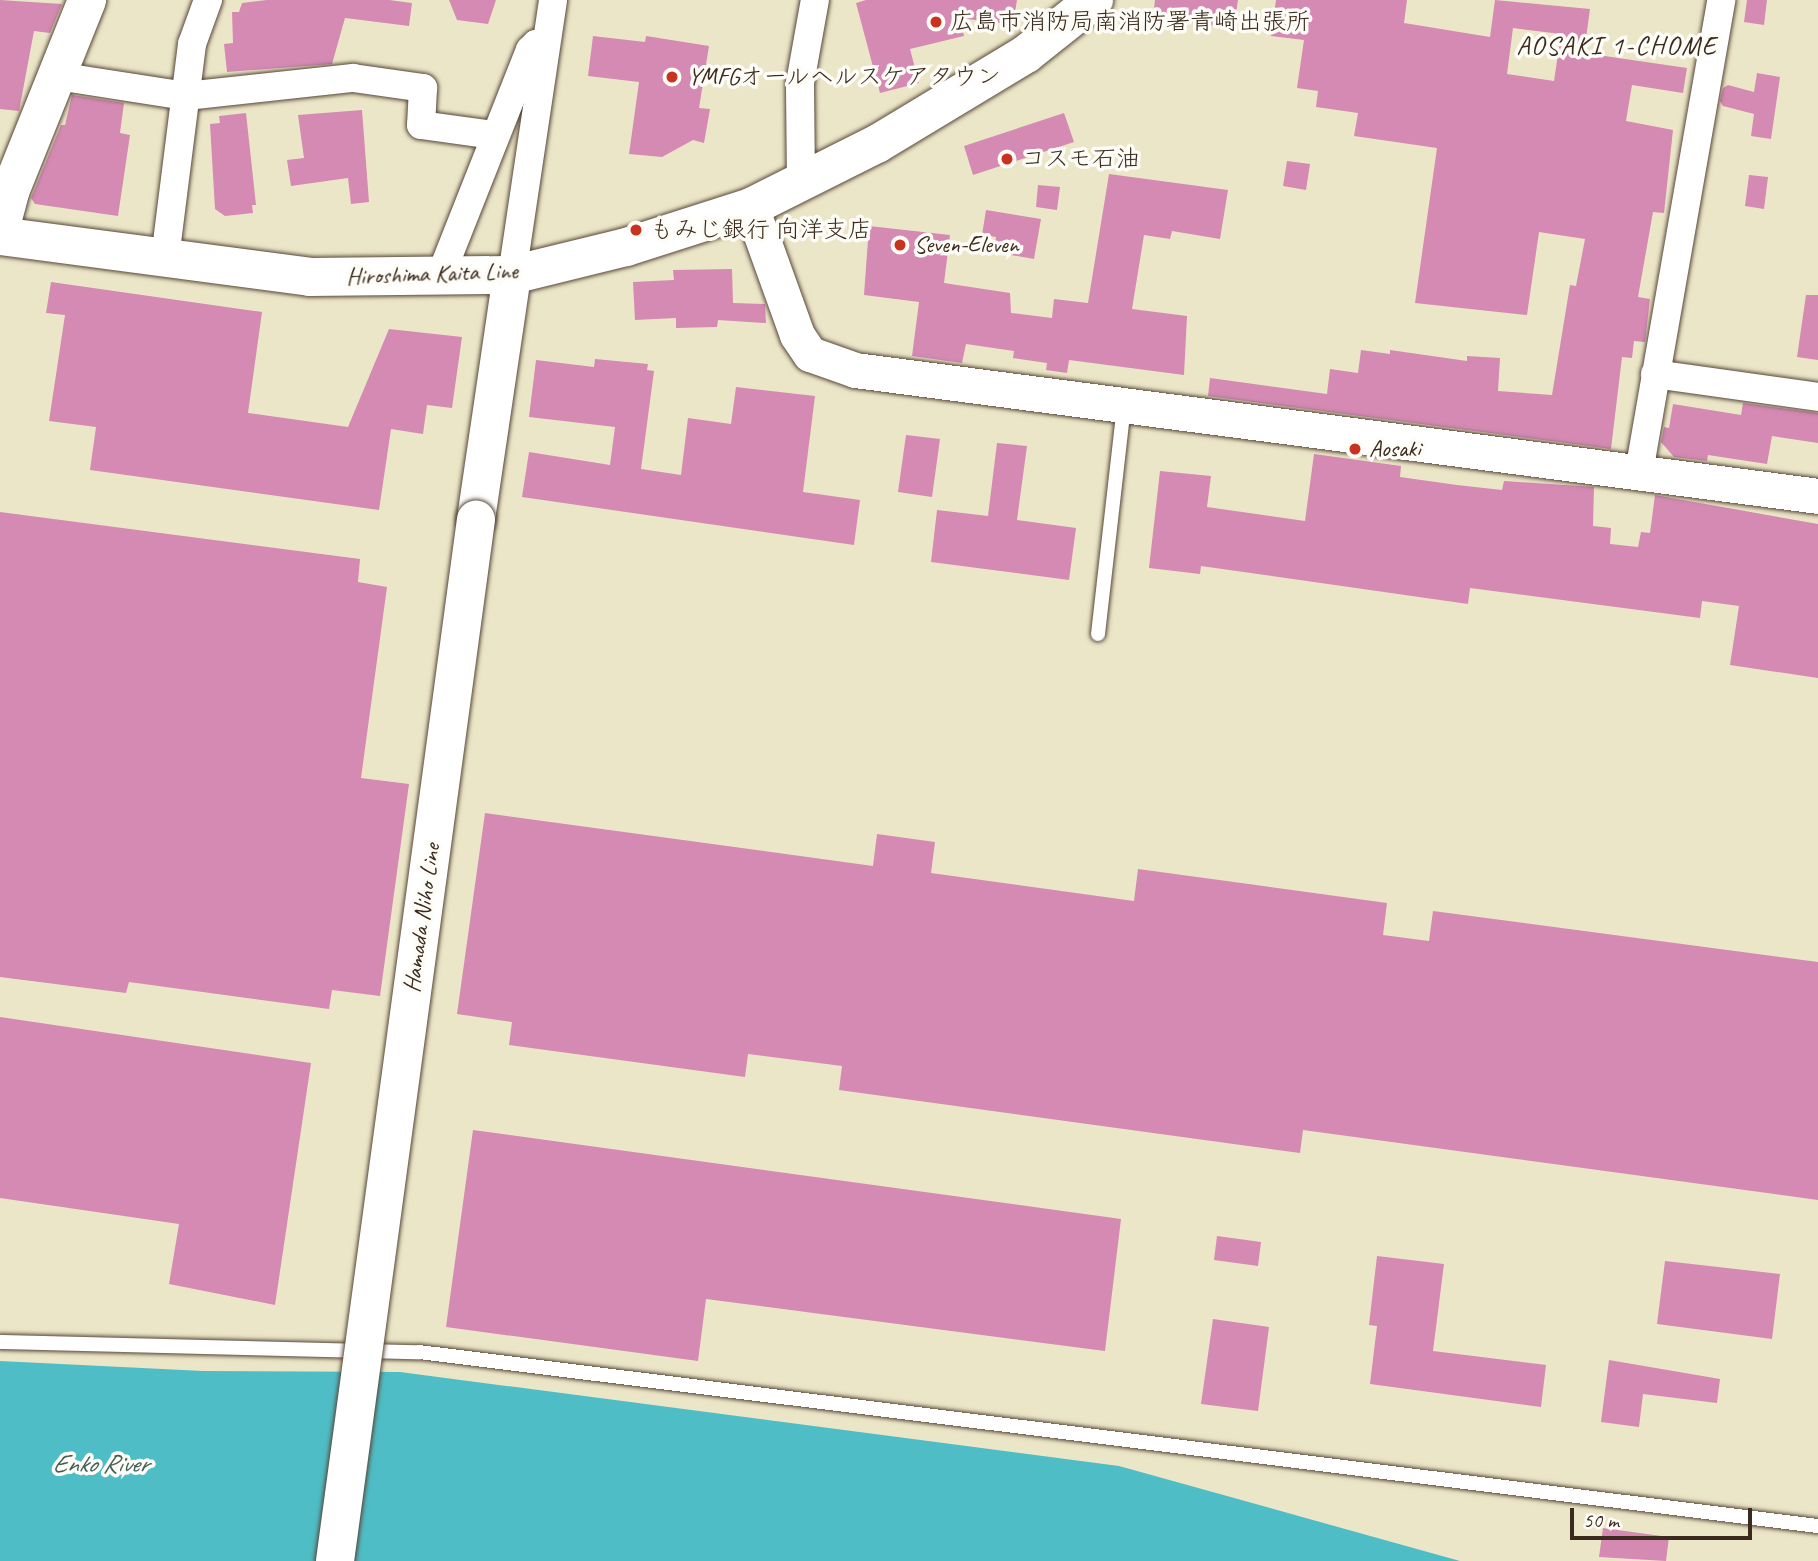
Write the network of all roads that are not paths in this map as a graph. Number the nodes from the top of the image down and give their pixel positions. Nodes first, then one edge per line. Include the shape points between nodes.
1 (88, 0) edge
2 (208, 0) edge
3 (553, 0) edge
4 (815, 0) edge
5 (1094, 0) edge
6 (1721, 0) edge
7 (546, 43) junction
8 (57, 76) junction
9 (186, 96) junction
10 (494, 135) junction
11 (801, 181) junction
12 (751, 206) junction
13 (0, 230) edge
14 (0, 236) edge
15 (165, 258) junction
16 (512, 275) junction
17 (440, 277) junction
18 (1655, 374) junction
19 (1818, 397) edge
20 (1124, 405) junction
21 (1639, 472) junction
22 (1818, 496) edge
23 (1098, 634) dead end
24 (0, 1342) edge
25 (1818, 1526) edge
26 (335, 1561) edge

1 - 8 main road
2 - 9 street via 192,44
3 - 7 street
4 - 11 street via 799,108
5 - 11 main road, Hiroshima Kaita Line via 1026,54 877,144
6 - 18 street
7 - 10 street via 530,50
7 - 16 street
8 - 9 street
8 - 13 main road via 10,192
9 - 10 street via 353,78 423,88 421,125
9 - 15 street
10 - 17 street
11 - 12 main road, Hiroshima Kaita Line
12 - 16 main road, Hiroshima Kaita Line via 626,247
12 - 20 street via 790,318 810,354 855,370
14 - 15 main road, Hiroshima Kaita Line
15 - 17 main road, Hiroshima Kaita Line via 310,277
16 - 17 main road, Hiroshima Kaita Line
16 - 26 main road, Hamada Niho Line, bridge
18 - 19 street
18 - 21 street
20 - 21 street
20 - 23 lane
21 - 22 street
24 - 25 lane via 419,1352

